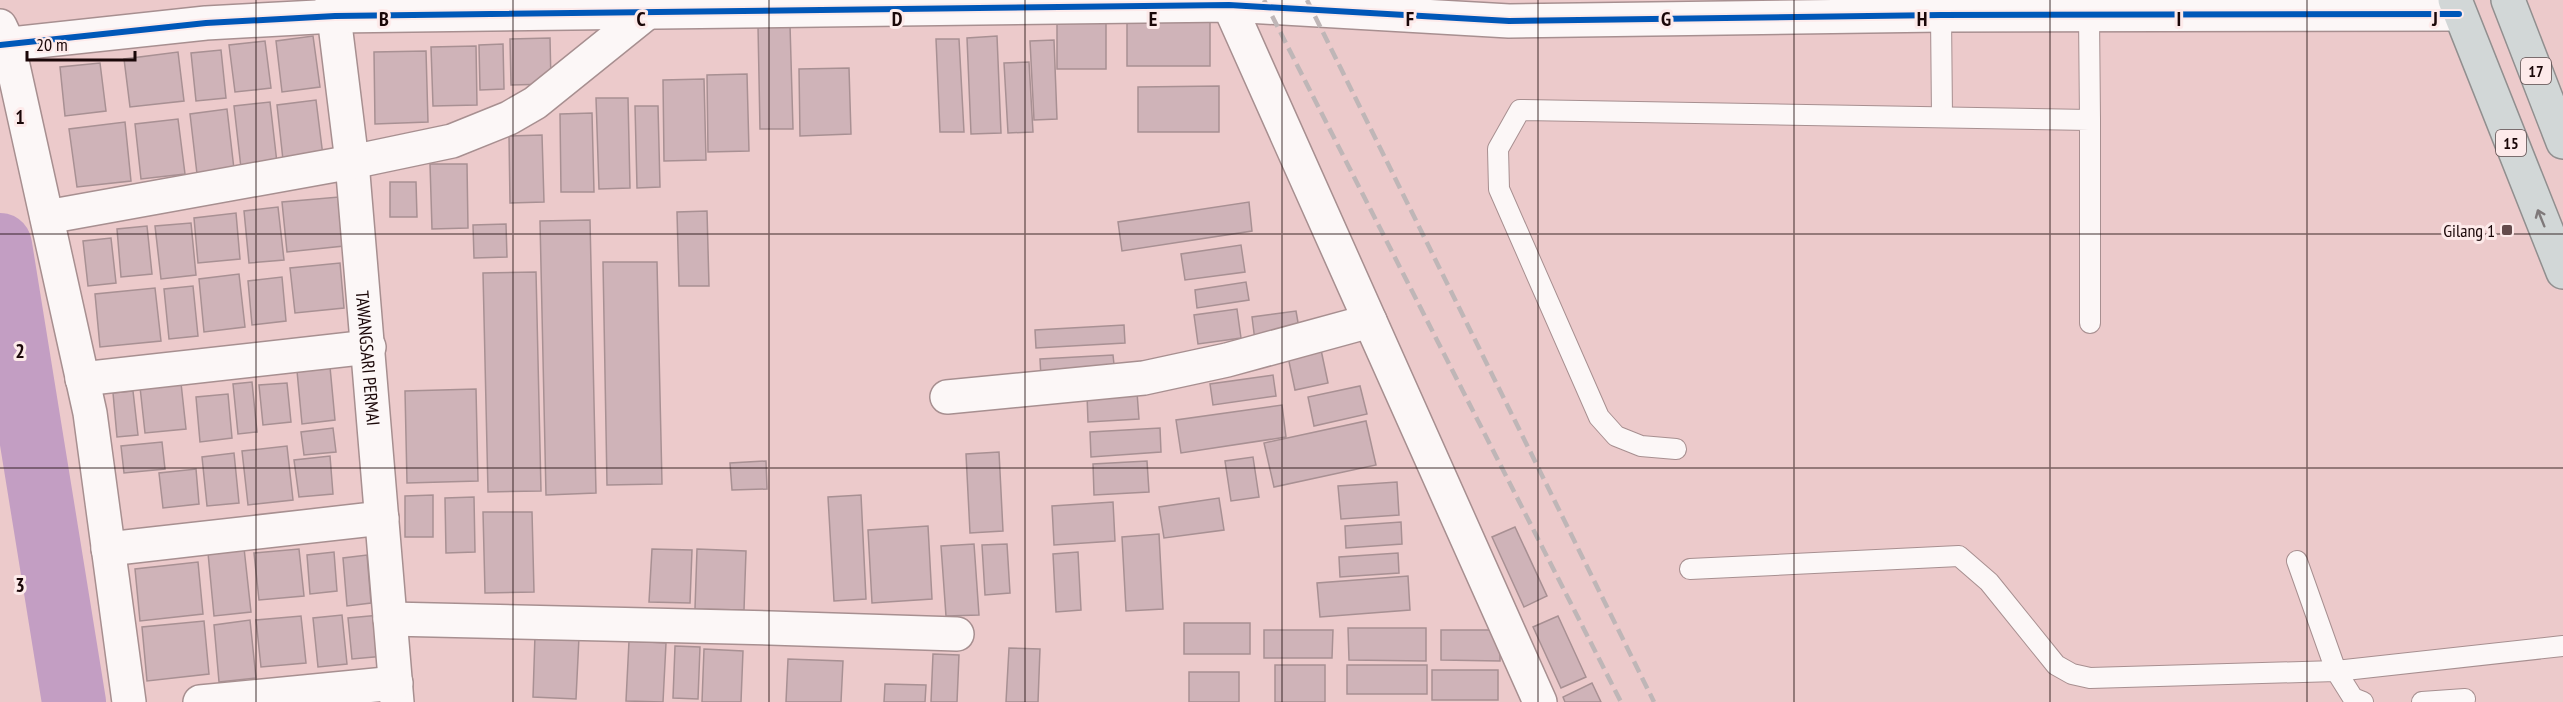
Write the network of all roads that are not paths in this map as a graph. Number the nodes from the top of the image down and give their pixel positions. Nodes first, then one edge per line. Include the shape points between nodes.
1 (2508, 0) edge
2 (1228, 5) junction
3 (2457, 7) edge
4 (334, 8) edge
5 (1509, 10) edge
6 (201, 12) edge
7 (648, 12) junction
8 (1941, 15) junction
9 (2089, 15) junction
10 (3, 38) edge
11 (1942, 117) junction
12 (2090, 120) junction
13 (2563, 141) edge
14 (352, 162) junction
15 (47, 217) junction
16 (2563, 272) edge
17 (1370, 321) junction
18 (2090, 322) dead end
19 (369, 347) junction
20 (82, 379) junction
21 (947, 397) dead end
22 (1676, 449) dead end
23 (382, 518) junction
24 (108, 549) junction
25 (2297, 561) dead end
26 (1690, 569) dead end
27 (390, 619) junction
28 (957, 634) dead end
29 (2563, 646) edge
30 (2336, 670) junction
31 (396, 693) edge
32 (2465, 699) dead end
33 (129, 702) edge
34 (200, 702) edge
35 (1540, 702) edge
36 (2363, 702) edge
37 (2422, 702) edge

1 - 13 highway, 17
2 - 5 street
2 - 7 street
2 - 17 street
3 - 9 street
16 -> 3 highway, 15
4 - 6 street
4 - 7 street
4 - 14 street, TAWANGSARI PERMAI
5 - 8 street
6 - 10 street
7 - 14 street via 535,103 509,118 452,141
8 - 9 street
8 - 11 lane
9 - 12 lane
10 - 15 street
11 - 12 lane
11 - 22 lane via 1520,110 1498,149 1499,189 1599,417 1616,436 1641,446
12 - 18 lane
14 - 15 street
14 - 19 street, TAWANGSARI PERMAI
15 - 20 street
17 - 21 street via 1144,378
17 - 35 street
19 - 20 street
19 - 23 street, TAWANGSARI PERMAI
20 - 24 street
23 - 24 street
23 - 27 street, TAWANGSARI PERMAI
24 - 33 street
25 - 30 lane
26 - 30 lane via 1959,556 1989,582 2056,665 2072,674 2090,678
27 - 28 street
27 - 31 street, TAWANGSARI PERMAI
29 - 30 lane
30 - 36 lane via 2353,698
31 - 34 street
32 - 37 lane

